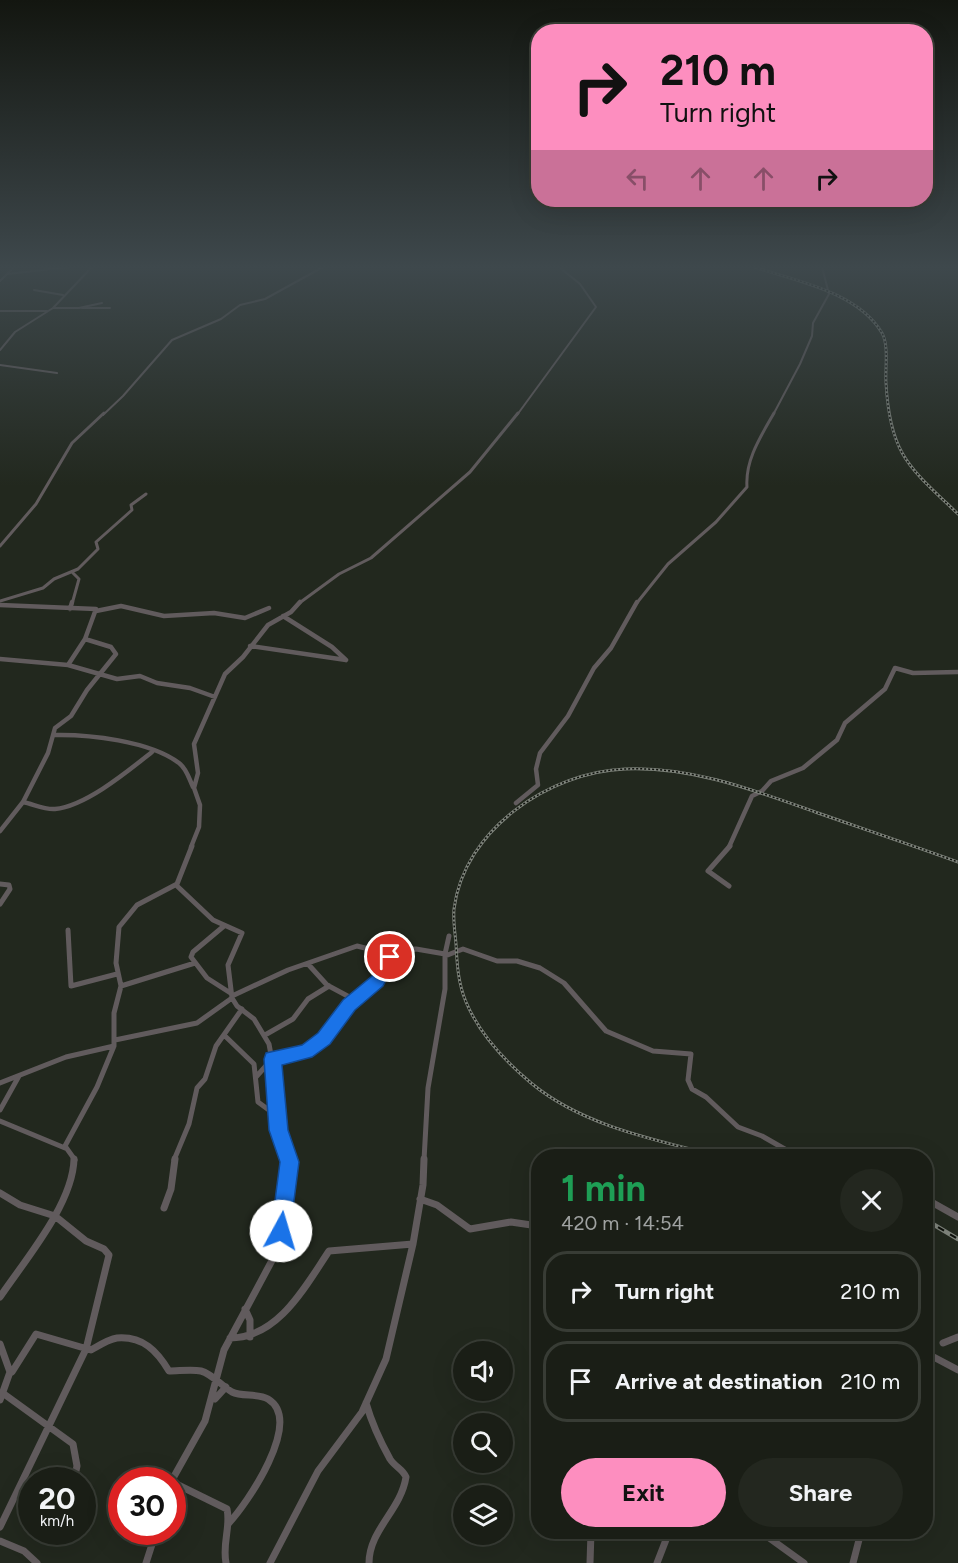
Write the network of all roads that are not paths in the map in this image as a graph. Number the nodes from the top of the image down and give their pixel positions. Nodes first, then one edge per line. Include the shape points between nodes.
1 (172, 340) edge
2 (573, 340) edge
3 (810, 340) edge
4 (0, 365) edge
5 (57, 373) dead end
6 (146, 494) dead end
7 (0, 546) edge
8 (72, 572) junction
9 (0, 603) edge
10 (269, 608) dead end
11 (70, 609) junction
12 (96, 611) junction
13 (284, 616) junction
14 (85, 639) junction
15 (250, 646) junction
16 (0, 659) edge
17 (68, 666) junction
18 (100, 672) junction
19 (958, 672) edge
20 (215, 697) junction
21 (53, 735) junction
22 (153, 752) junction
23 (194, 788) junction
24 (23, 802) junction
25 (516, 803) dead end
26 (0, 831) edge
27 (0, 884) edge
28 (176, 885) junction
29 (729, 886) dead end
30 (0, 904) edge
31 (224, 926) junction
32 (68, 930) dead end
33 (449, 936) dead end
34 (394, 950) junction
35 (445, 955) junction
36 (195, 963) junction
37 (308, 964) junction
38 (117, 974) junction
39 (121, 986) junction
40 (329, 986) junction
41 (232, 996) junction
42 (355, 1000) junction
43 (242, 1009) junction
44 (224, 1035) junction
45 (265, 1035) junction
46 (115, 1043) junction
47 (272, 1059) junction
48 (19, 1076) junction
49 (256, 1077) junction
50 (0, 1083) edge
51 (0, 1110) edge
52 (277, 1116) junction
53 (0, 1120) edge
54 (65, 1148) junction
55 (787, 1149) edge
56 (0, 1193) edge
57 (420, 1199) junction
58 (933, 1203) edge
59 (164, 1208) dead end
60 (55, 1216) junction
61 (958, 1217) edge
62 (531, 1224) edge
63 (413, 1244) junction
64 (0, 1298) edge
65 (245, 1309) junction
66 (958, 1336) edge
67 (250, 1337) junction
68 (230, 1338) junction
69 (943, 1343) dead end
70 (0, 1344) edge
71 (86, 1349) junction
72 (933, 1357) edge
73 (958, 1370) edge
74 (12, 1372) junction
75 (216, 1381) junction
76 (226, 1387) junction
77 (2, 1397) edge
78 (213, 1401) junction
79 (366, 1403) junction
80 (46, 1427) junction
81 (77, 1467) edge
82 (180, 1467) edge
83 (186, 1488) edge
84 (228, 1524) junction
85 (0, 1527) edge
86 (591, 1539) edge
87 (666, 1539) edge
88 (770, 1539) edge
89 (859, 1539) edge
90 (0, 1541) edge
91 (152, 1545) edge
92 (37, 1563) edge
93 (146, 1563) edge
94 (226, 1563) edge
95 (270, 1563) edge
96 (369, 1563) edge
97 (590, 1563) edge
98 (657, 1563) edge
99 (804, 1563) edge
100 (853, 1563) edge

1 - 7 street via 123,396 72,443 36,504
2 - 13 street via 471,470 371,558 321,585
3 - 25 street via 756,446 746,474 747,487 640,596 568,716 540,753 538,785
4 - 5 street
6 - 8 street via 96,542 98,548 90,559
8 - 9 street
8 - 11 street via 79,579
9 - 11 street
10 - 12 street via 248,618 214,613 164,616 121,606
11 - 12 street
12 - 14 street
13 - 15 street via 264,628
13 - 15 street via 294,626 335,648 347,661
14 - 17 street
14 - 18 street via 117,652
15 - 20 street via 225,674
16 - 17 street
17 - 18 street
18 - 20 street via 117,679 140,676
18 - 21 street via 74,713 56,726
19 - 29 street via 913,673 895,668 885,688 844,723 836,741 802,768 771,781 752,795 729,847 708,871
20 - 23 street via 194,744 198,773
21 - 22 street via 104,737
21 - 24 street
22 - 23 street via 182,765
22 - 24 street via 118,780 68,805 52,809
23 - 28 street via 200,805 200,827
24 - 26 street
27 - 30 street via 10,886
28 - 31 street
28 - 38 street via 144,900 122,921 117,935
31 - 36 street via 193,952
31 - 41 street via 241,930 243,935 228,965
32 - 38 street via 71,986
33 - 35 street
34 - 35 street via 416,949
34 - 37 street via 357,946
34 - 42 street via 377,981
35 - 55 street via 463,949 496,961 517,961 546,970 564,983 606,1031 653,1051 691,1054 688,1080 692,1089 738,1127
35 - 57 street via 445,988 428,1088 425,1172
36 - 39 street
36 - 41 street via 207,978
37 - 40 street
37 - 41 street
38 - 39 street
39 - 46 street via 114,1014
40 - 42 street
40 - 45 street via 308,999 293,1019
41 - 43 street
41 - 46 street via 197,1023
42 - 47 street via 312,1048
43 - 44 street
43 - 45 street
44 - 49 street via 252,1061
44 - 59 street via 205,1079 197,1088 189,1124 172,1163 171,1189
45 - 47 street
46 - 48 street
46 - 54 street
47 - 49 street
47 - 52 street
48 - 50 street
48 - 51 street
49 - 52 street via 258,1102
52 - 65 street via 289,1167 279,1242
53 - 54 street
54 - 60 street via 72,1153 75,1167
56 - 60 street
57 - 62 street via 439,1204 470,1229 519,1220
57 - 63 street
58 - 61 street
60 - 64 street
60 - 71 street via 109,1255
63 - 67 street via 329,1251 301,1296
63 - 79 street via 386,1359
65 - 67 street
65 - 68 street
66 - 69 street
67 - 68 street
68 - 75 street
70 - 74 street
71 - 74 street via 36,1334
71 - 75 street via 96,1349 122,1337 146,1343 158,1352 169,1371 202,1371
71 - 80 street
72 - 73 street
74 - 77 street
75 - 76 street
75 - 78 street
76 - 78 street
76 - 84 street via 239,1394 267,1398 278,1409 281,1423 258,1481
77 - 80 street
78 - 82 street
79 - 95 street via 318,1471
79 - 96 street via 376,1436 406,1477 395,1512 373,1539
80 - 81 street via 75,1447
80 - 85 street
83 - 84 street via 227,1509
84 - 94 street via 224,1539
86 - 97 street
87 - 98 street
88 - 99 street
89 - 100 street
90 - 92 street via 24,1551
91 - 93 street

